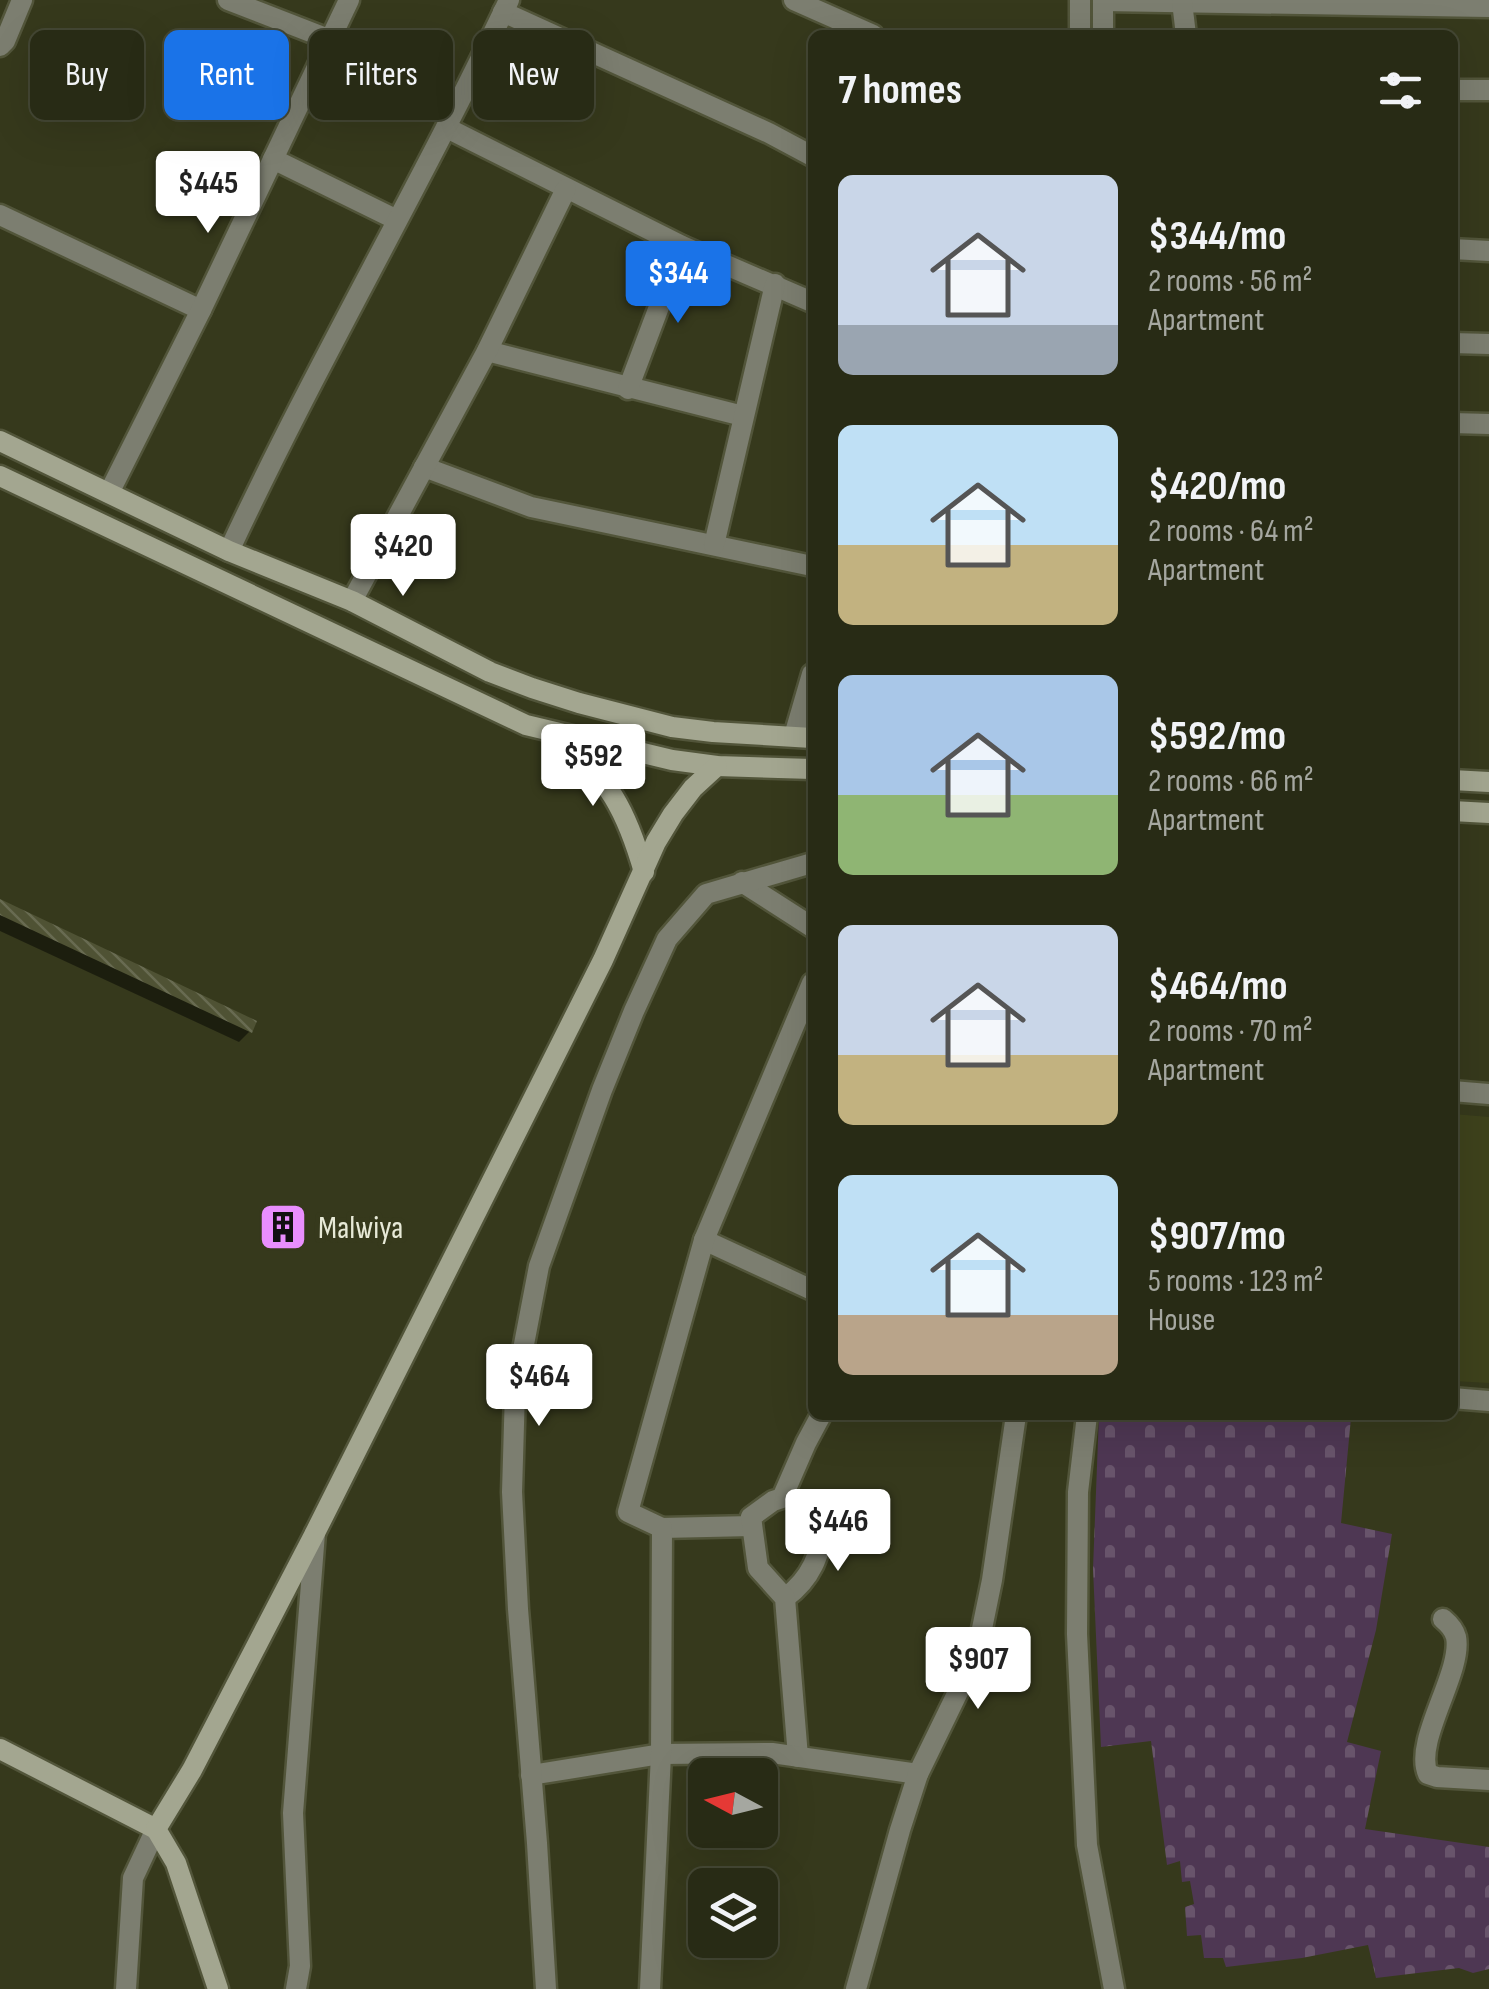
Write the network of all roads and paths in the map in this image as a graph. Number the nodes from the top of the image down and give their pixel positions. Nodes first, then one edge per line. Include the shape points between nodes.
1 (22, 0) edge
2 (349, 0) edge
3 (794, 0) edge
4 (1080, 0) edge
5 (1103, 0) edge
6 (238, 2) edge
7 (1182, 2) edge
8 (506, 6) edge
9 (1489, 7) edge
10 (336, 30) edge
11 (862, 30) edge
12 (1080, 30) edge
13 (1103, 30) edge
14 (1185, 30) edge
15 (309, 31) edge
16 (0, 46) edge
17 (309, 84) edge
18 (1458, 90) edge
19 (1489, 90) edge
20 (447, 128) junction
21 (808, 154) edge
22 (272, 158) junction
23 (566, 189) junction
24 (0, 215) edge
25 (397, 220) junction
26 (682, 246) junction
27 (1458, 249) edge
28 (1489, 250) edge
29 (775, 284) junction
30 (808, 300) edge
31 (201, 310) junction
32 (1458, 343) edge
33 (1489, 344) edge
34 (486, 352) junction
35 (628, 388) junction
36 (743, 416) junction
37 (1458, 423) edge
38 (1489, 424) edge
39 (0, 441) edge
40 (424, 467) junction
41 (0, 476) edge
42 (109, 493) junction
43 (714, 544) junction
44 (229, 551) junction
45 (808, 565) edge
46 (352, 600) junction
47 (397, 624) junction
48 (380, 657) junction
49 (808, 702) edge
50 (560, 734) junction
51 (803, 737) edge
52 (717, 766) junction
53 (808, 769) edge
54 (1458, 780) edge
55 (1489, 782) edge
56 (1458, 811) edge
57 (1489, 813) edge
58 (808, 864) edge
59 (644, 872) junction
60 (742, 882) junction
61 (808, 924) edge
62 (808, 993) edge
63 (1458, 1091) edge
64 (1489, 1094) edge
65 (704, 1240) junction
66 (808, 1288) edge
67 (1458, 1398) edge
68 (1489, 1401) edge
69 (818, 1420) edge
70 (1015, 1420) edge
71 (1086, 1420) edge
72 (830, 1509) dead end
73 (752, 1526) junction
74 (662, 1528) junction
75 (315, 1533) junction
76 (785, 1598) junction
77 (1442, 1618) dead end
78 (0, 1750) edge
79 (661, 1754) junction
80 (798, 1756) junction
81 (918, 1774) junction
82 (531, 1775) junction
83 (1489, 1780) edge
84 (156, 1829) junction
85 (126, 1989) edge
86 (218, 1989) edge
87 (296, 1989) edge
88 (546, 1989) edge
89 (650, 1989) edge
90 (856, 1989) edge
91 (1114, 1989) edge

1 - 16 street
2 - 10 street
3 - 11 street
4 - 12 street
5 - 7 street
5 - 13 street
6 - 15 street
7 - 9 street
7 - 14 street
8 - 20 street
8 - 21 street
17 - 22 street
18 - 19 street
20 - 23 street
20 - 25 street
22 - 25 street
22 - 31 street
23 - 26 street
23 - 34 street
24 - 31 street
25 - 44 street
26 - 29 street
26 - 35 street
27 - 28 street
29 - 30 street
29 - 36 street
31 - 42 street
32 - 33 street
34 - 35 street
34 - 40 street
35 - 36 street
36 - 43 street
37 - 38 street
39 - 42 main road
40 - 43 street via 531,507
40 - 46 street
41 - 48 main road
42 - 44 main road
43 - 45 street
44 - 46 main road
46 - 47 main road
47 - 48 main road
47 - 51 main road via 490,672 579,704 672,726
48 - 50 main road via 500,715
49 - 51 street
50 - 52 main road
50 - 59 main road via 614,796
52 - 53 main road
52 - 59 main road via 673,814
54 - 55 main road
56 - 57 main road
58 - 60 street
59 - 75 main road
60 - 61 street
60 - 82 street via 706,894 667,939 602,1090 539,1266 514,1391 512,1492
62 - 65 street
63 - 64 street
65 - 66 street
65 - 74 street via 628,1512
67 - 68 street
69 - 73 street via 782,1498 751,1517
70 - 81 street via 978,1652
71 - 91 street via 1076,1634 1087,1845
72 - 76 street via 815,1565
73 - 74 street
73 - 76 street via 758,1568
74 - 79 street
75 - 84 main road
75 - 87 street via 293,1813
76 - 80 street
77 - 83 street via 1457,1639 1424,1765 1437,1777
78 - 84 main road
79 - 80 street
79 - 82 street
79 - 89 street
80 - 81 street
81 - 90 street
82 - 88 street
84 - 85 street via 133,1878
84 - 86 main road via 176,1863

